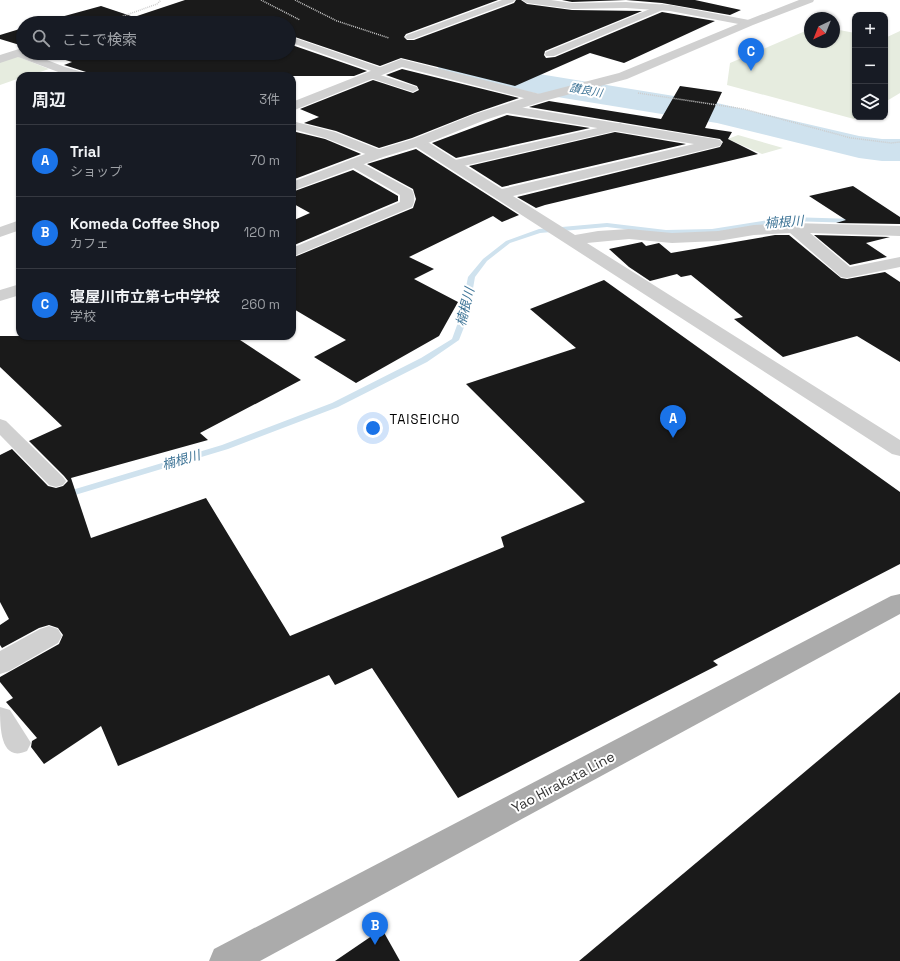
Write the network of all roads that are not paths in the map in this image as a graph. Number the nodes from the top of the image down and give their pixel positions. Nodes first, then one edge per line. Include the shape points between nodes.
1 (510, 0) edge
2 (527, 0) edge
3 (808, 0) edge
4 (554, 2) edge
5 (662, 7) junction
6 (749, 23) junction
7 (410, 37) dead end
8 (296, 42) edge
9 (16, 54) edge
10 (550, 54) dead end
11 (0, 59) edge
12 (36, 60) edge
13 (68, 72) edge
14 (376, 73) junction
15 (413, 89) dead end
16 (539, 98) junction
17 (296, 105) edge
18 (506, 109) junction
19 (296, 126) edge
20 (620, 127) junction
21 (418, 142) junction
22 (378, 154) junction
23 (354, 163) junction
24 (455, 164) junction
25 (296, 185) edge
26 (501, 194) junction
27 (16, 226) edge
28 (794, 228) junction
29 (900, 230) edge
30 (0, 232) edge
31 (570, 237) junction
32 (296, 251) edge
33 (900, 262) edge
34 (16, 290) edge
35 (0, 296) edge
36 (0, 425) edge
37 (900, 449) edge
38 (56, 481) dead end
39 (900, 603) edge
40 (49, 636) dead end
41 (0, 664) edge
42 (0, 718) edge
43 (17, 743) dead end
44 (226, 961) edge

1 - 7 lane
2 - 4 street
3 - 6 street
4 - 5 street via 572,6 626,4
5 - 6 street
5 - 10 lane
6 - 16 street via 623,76
8 - 14 lane
9 - 11 street
12 - 13 street
14 - 15 lane
14 - 16 street via 401,63
14 - 17 street
16 - 18 street
18 - 20 street
18 - 21 street
19 - 22 street via 330,135
20 - 24 lane
20 - 26 street via 715,143
21 - 22 street
21 - 24 street
22 - 23 street
23 - 25 street
23 - 32 lane via 407,193 407,204
24 - 26 street
26 - 31 street
27 - 30 street
28 - 29 street
28 - 31 street via 672,238 629,234
28 - 33 street via 847,273
31 - 37 street
34 - 35 street
36 - 38 lane
39 - 44 main road, Yao Hirakata Line
40 - 41 street
42 - 43 street

